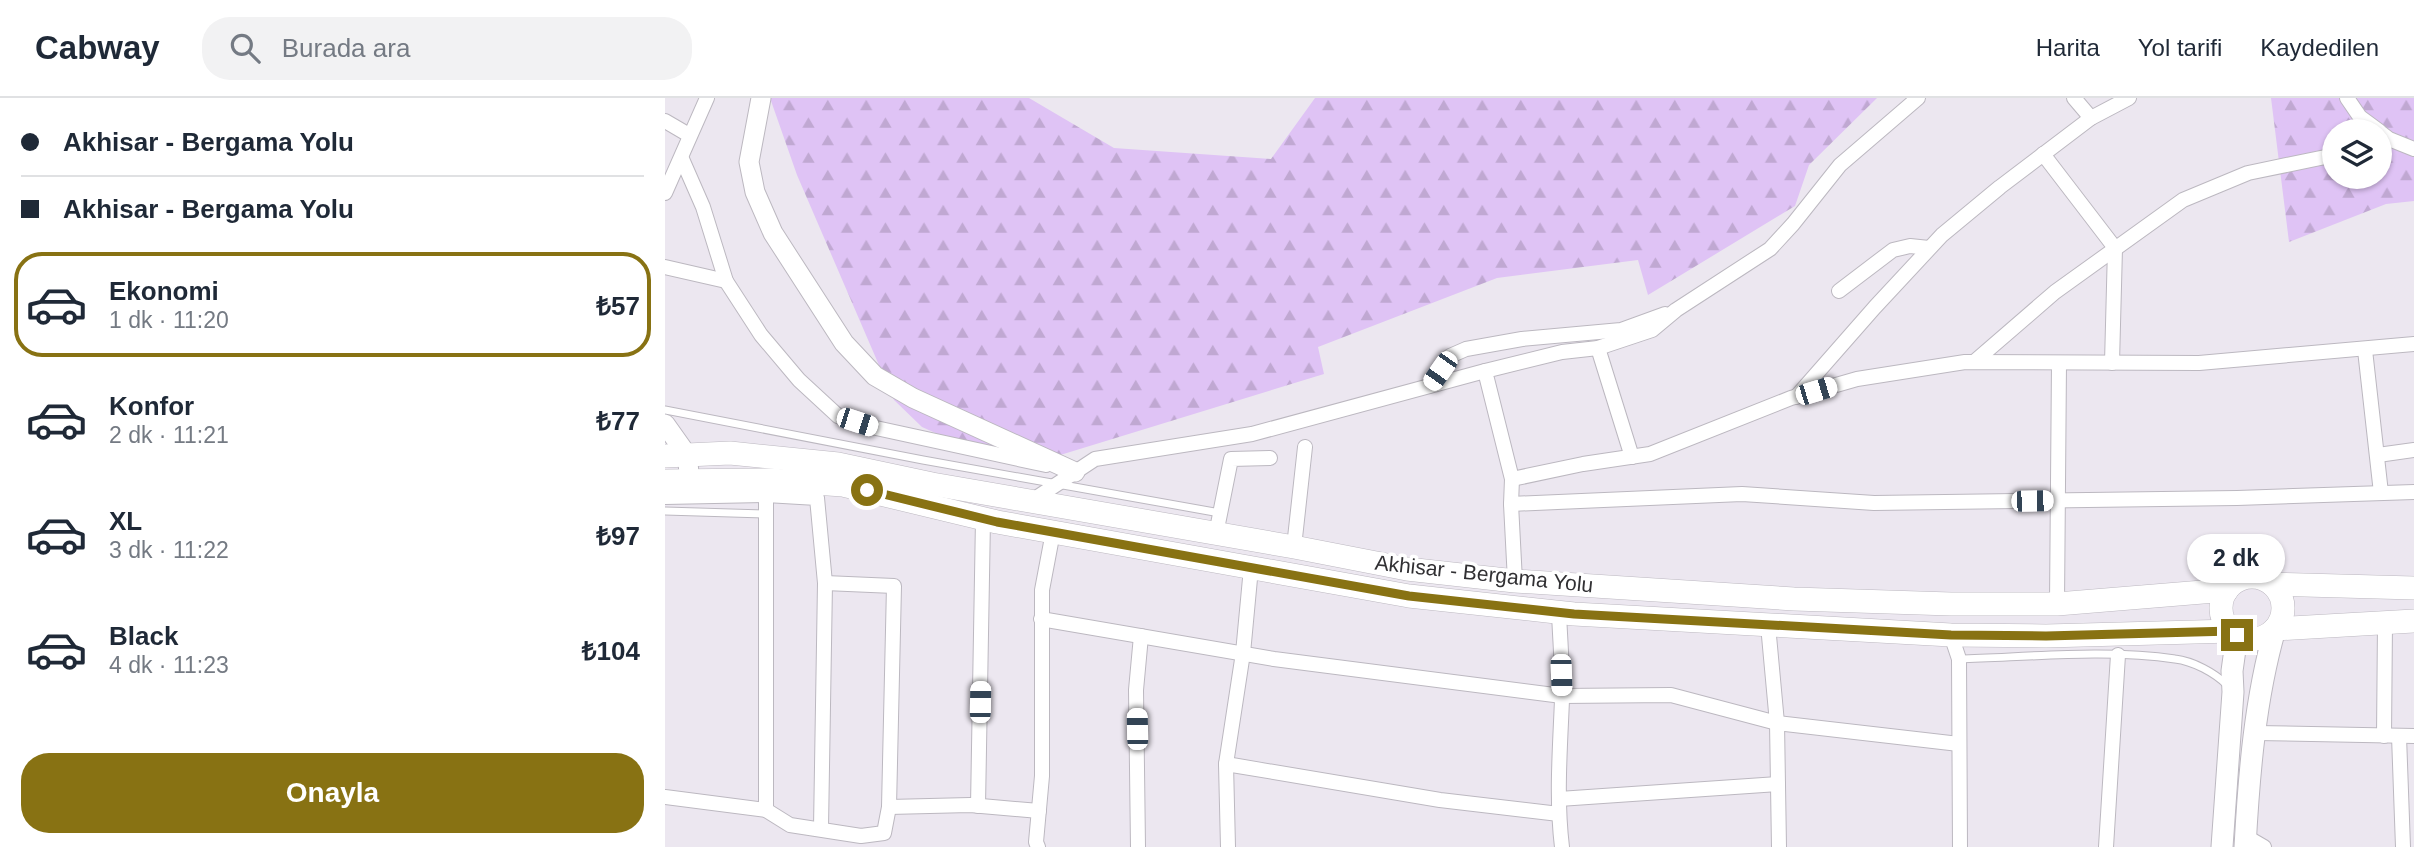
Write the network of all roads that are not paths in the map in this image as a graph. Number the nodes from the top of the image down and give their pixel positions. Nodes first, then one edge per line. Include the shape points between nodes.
1 (707, 98) edge
2 (761, 98) edge
3 (1918, 98) edge
4 (2074, 98) edge
5 (2129, 98) edge
6 (2347, 98) edge
7 (2091, 118) junction
8 (2362, 119) edge
9 (665, 121) edge
10 (689, 135) junction
11 (2392, 140) edge
12 (2414, 149) edge
13 (2043, 155) junction
14 (2322, 158) edge
15 (682, 159) junction
16 (665, 193) edge
17 (1929, 248) junction
18 (2115, 248) junction
19 (665, 267) edge
20 (726, 281) junction
21 (1839, 291) dead end
22 (1676, 310) junction
23 (2414, 344) edge
24 (1598, 348) junction
25 (2365, 350) junction
26 (1974, 362) junction
27 (2059, 363) junction
28 (2112, 363) junction
29 (1485, 371) junction
30 (1429, 386) junction
31 (1795, 397) junction
32 (665, 410) edge
33 (665, 424) edge
34 (1305, 447) dead end
35 (2414, 450) edge
36 (2378, 455) junction
37 (676, 456) edge
38 (1632, 457) junction
39 (1270, 458) dead end
40 (1075, 472) junction
41 (1513, 479) junction
42 (665, 481) edge
43 (690, 481) junction
44 (1056, 485) junction
45 (2414, 492) edge
46 (2381, 493) junction
47 (766, 495) junction
48 (665, 498) edge
49 (2059, 500) junction
50 (1030, 502) junction
51 (1511, 504) junction
52 (665, 511) edge
53 (767, 514) junction
54 (983, 519) junction
55 (1218, 524) junction
56 (1053, 532) junction
57 (1294, 547) junction
58 (1251, 568) junction
59 (1515, 581) junction
60 (825, 583) junction
61 (2272, 584) junction
62 (2414, 588) edge
63 (2227, 590) junction
64 (2057, 604) junction
65 (1559, 612) junction
66 (1041, 619) junction
67 (2414, 621) edge
68 (2385, 623) junction
69 (1768, 625) junction
70 (2275, 629) junction
71 (2235, 633) junction
72 (1951, 635) junction
73 (1141, 636) junction
74 (1243, 653) junction
75 (2118, 655) junction
76 (1959, 659) junction
77 (2233, 692) junction
78 (1562, 696) junction
79 (1777, 723) junction
80 (2256, 733) junction
81 (2384, 736) junction
82 (2406, 736) edge
83 (1959, 744) junction
84 (1226, 764) junction
85 (1778, 784) junction
86 (665, 797) edge
87 (1559, 799) junction
88 (978, 806) junction
89 (889, 807) junction
90 (766, 810) junction
91 (1039, 811) junction
92 (1559, 814) junction
93 (821, 828) junction
94 (2251, 843) edge
95 (1038, 847) edge
96 (1138, 847) edge
97 (1228, 847) edge
98 (1562, 847) edge
99 (1779, 847) edge
100 (1960, 847) edge
101 (2106, 847) edge
102 (2222, 847) edge
103 (2403, 847) edge

1 - 10 street
2 - 40 street via 749,162 755,192 773,233 844,343 875,376 913,398
3 - 22 street via 1840,165 1770,249
4 - 7 street
5 - 7 street
6 - 8 street
7 - 13 street
9 - 10 street
10 - 15 street
11 - 12 street
13 - 17 street
13 - 18 street
14 - 18 street via 2226,181 2183,200
15 - 16 street
15 - 20 street
17 - 21 street via 1893,250
17 - 31 street
18 - 26 street via 2055,292
18 - 28 street
19 - 20 street
20 - 40 street via 761,335 838,416
22 - 24 street via 1652,330
22 - 30 street via 1621,330 1543,336 1466,349 1450,356
23 - 25 street
24 - 29 street
24 - 38 street
25 - 28 street via 2199,363
25 - 36 street
26 - 27 street
26 - 31 street via 1857,379
27 - 28 street
27 - 49 street
29 - 30 street
29 - 41 street
30 - 40 street via 1252,434 1095,459
31 - 38 street
32 - 44 lane
33 - 37 street
34 - 57 street
35 - 36 street
36 - 46 street
37 - 43 street
37 - 50 main road, Akhisar - Bergama Yolu via 730,453 838,464
38 - 41 street
39 - 55 street via 1231,459
40 - 44 street
41 - 51 street
42 - 43 main road, Akhisar - Bergama Yolu
43 - 54 main road, Akhisar - Bergama Yolu via 843,485
44 - 50 street
44 - 55 lane
45 - 46 street
46 - 49 street
47 - 48 street
47 - 53 street
47 - 60 street via 817,498
49 - 51 street via 1874,503 1742,494
49 - 64 street
50 - 55 main road, Akhisar - Bergama Yolu
51 - 59 street
52 - 53 lane
53 - 90 street
54 - 56 main road, Akhisar - Bergama Yolu
54 - 88 street
55 - 57 main road, Akhisar - Bergama Yolu
56 - 58 main road, Akhisar - Bergama Yolu
56 - 66 street via 1044,570
57 - 59 main road, Akhisar - Bergama Yolu via 1407,569
58 - 65 main road, Akhisar - Bergama Yolu via 1409,596
58 - 74 street
59 - 64 main road, Akhisar - Bergama Yolu via 1794,599
60 - 89 street via 894,586
60 - 93 street
61 - 62 main road, Akhisar - Bergama Yolu
61 - 63 main road, Akhisar - Bergama Yolu via 2253,577
61 - 70 main road via 2283,601 2281,621
63 - 64 main road, Akhisar - Bergama Yolu
63 - 71 main road via 2223,616
65 - 69 main road, Akhisar - Bergama Yolu
65 - 78 street
66 - 73 street
66 - 91 street
67 - 68 main road, Akhisar - Bergama Yolu
68 - 70 main road, Akhisar - Bergama Yolu
68 - 81 street
69 - 72 main road, Akhisar - Bergama Yolu
69 - 79 street
70 - 71 main road, Akhisar - Bergama Yolu via 2257,638
70 - 80 main road
71 - 72 main road, Akhisar - Bergama Yolu
71 - 77 main road
72 - 76 street
73 - 74 street
73 - 96 street via 1136,690
74 - 78 street
74 - 84 street
75 - 76 lane
75 - 77 lane via 2178,659 2217,675
75 - 101 street
76 - 83 street
77 - 102 main road
78 - 79 street via 1671,695
78 - 87 street
79 - 83 street
79 - 85 street
80 - 81 street
80 - 94 main road
81 - 82 street
82 - 103 street
83 - 100 street
84 - 92 street via 1440,800
84 - 97 street
85 - 87 street
85 - 99 street
86 - 90 street
87 - 92 street
88 - 89 street
88 - 91 street
89 - 93 street via 884,833 861,836
90 - 93 street via 790,825
91 - 95 street
92 - 98 street

